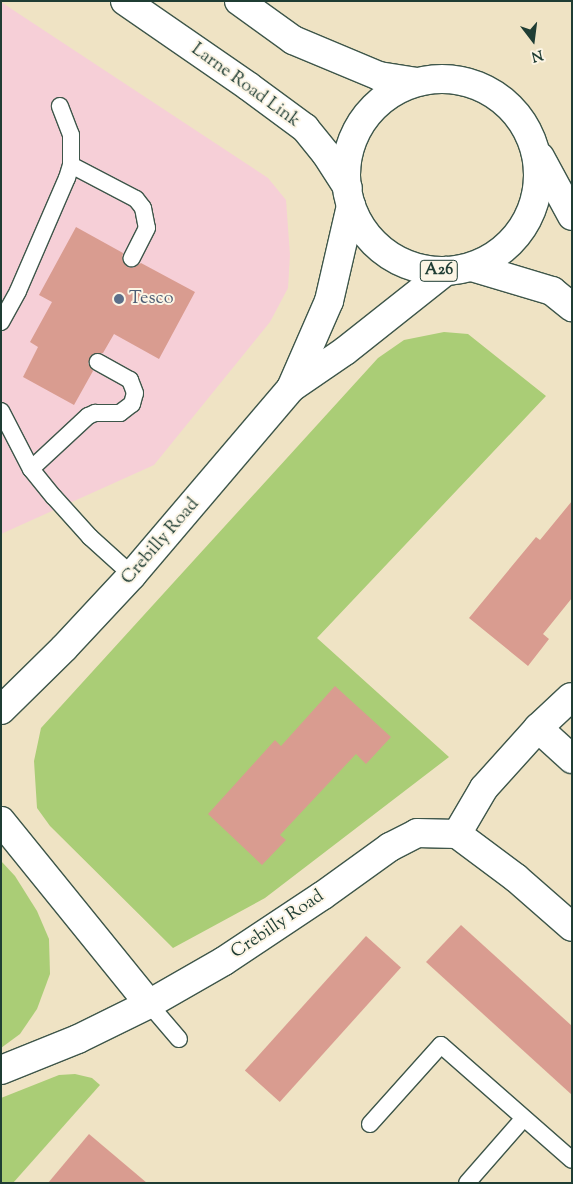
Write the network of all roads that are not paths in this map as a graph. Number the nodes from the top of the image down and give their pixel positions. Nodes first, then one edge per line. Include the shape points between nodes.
1 (125, 1) edge
2 (239, 1) edge
3 (416, 82) junction
4 (60, 106) dead end
5 (536, 149) junction
6 (71, 165) junction
7 (349, 197) junction
8 (572, 216) edge
9 (132, 258) dead end
10 (459, 269) junction
11 (572, 308) edge
12 (1, 322) edge
13 (98, 362) dead end
14 (291, 388) junction
15 (1, 411) edge
16 (32, 469) junction
17 (132, 576) junction
18 (571, 697) edge
19 (1, 710) edge
20 (538, 728) junction
21 (572, 759) edge
22 (1, 821) edge
23 (457, 834) junction
24 (572, 927) edge
25 (148, 1004) junction
26 (179, 1039) dead end
27 (1, 1070) edge
28 (524, 1118) junction
29 (370, 1124) dead end
30 (572, 1160) edge
31 (467, 1183) edge

1 - 7 street, Larne Road Link / A26 via 305,128 326,154
2 - 3 street, A26 via 293,40 379,76
3 - 5 street, A26 via 446,78 476,84 503,99 523,122
3 - 7 street, A26 via 388,95 365,117 351,144 346,175
4 - 6 lane via 71,135
5 - 8 street, A26
5 - 10 street, A26 via 539,178 534,207 520,233 498,254
6 - 9 lane via 136,199 143,208 147,228
6 - 12 lane via 59,200
7 - 10 street, A26 via 361,227 376,245 395,259 420,269
7 - 14 street, Crebilly Road via 329,301
10 - 11 street, A26 via 552,291
10 - 14 street, Crebilly Road
13 - 16 lane via 130,380 135,393 132,404 120,413 88,416
14 - 17 street, Crebilly Road
15 - 16 lane
16 - 17 lane via 90,536
17 - 19 street, Crebilly Road
18 - 20 street
20 - 21 street
20 - 23 street via 484,788
22 - 25 street
23 - 24 street via 516,878
23 - 25 street, Crebilly Road via 417,833 390,847 224,961
25 - 26 lane
25 - 27 street, Crebilly Road via 78,1039
28 - 29 lane via 442,1045
28 - 30 lane
28 - 31 lane

